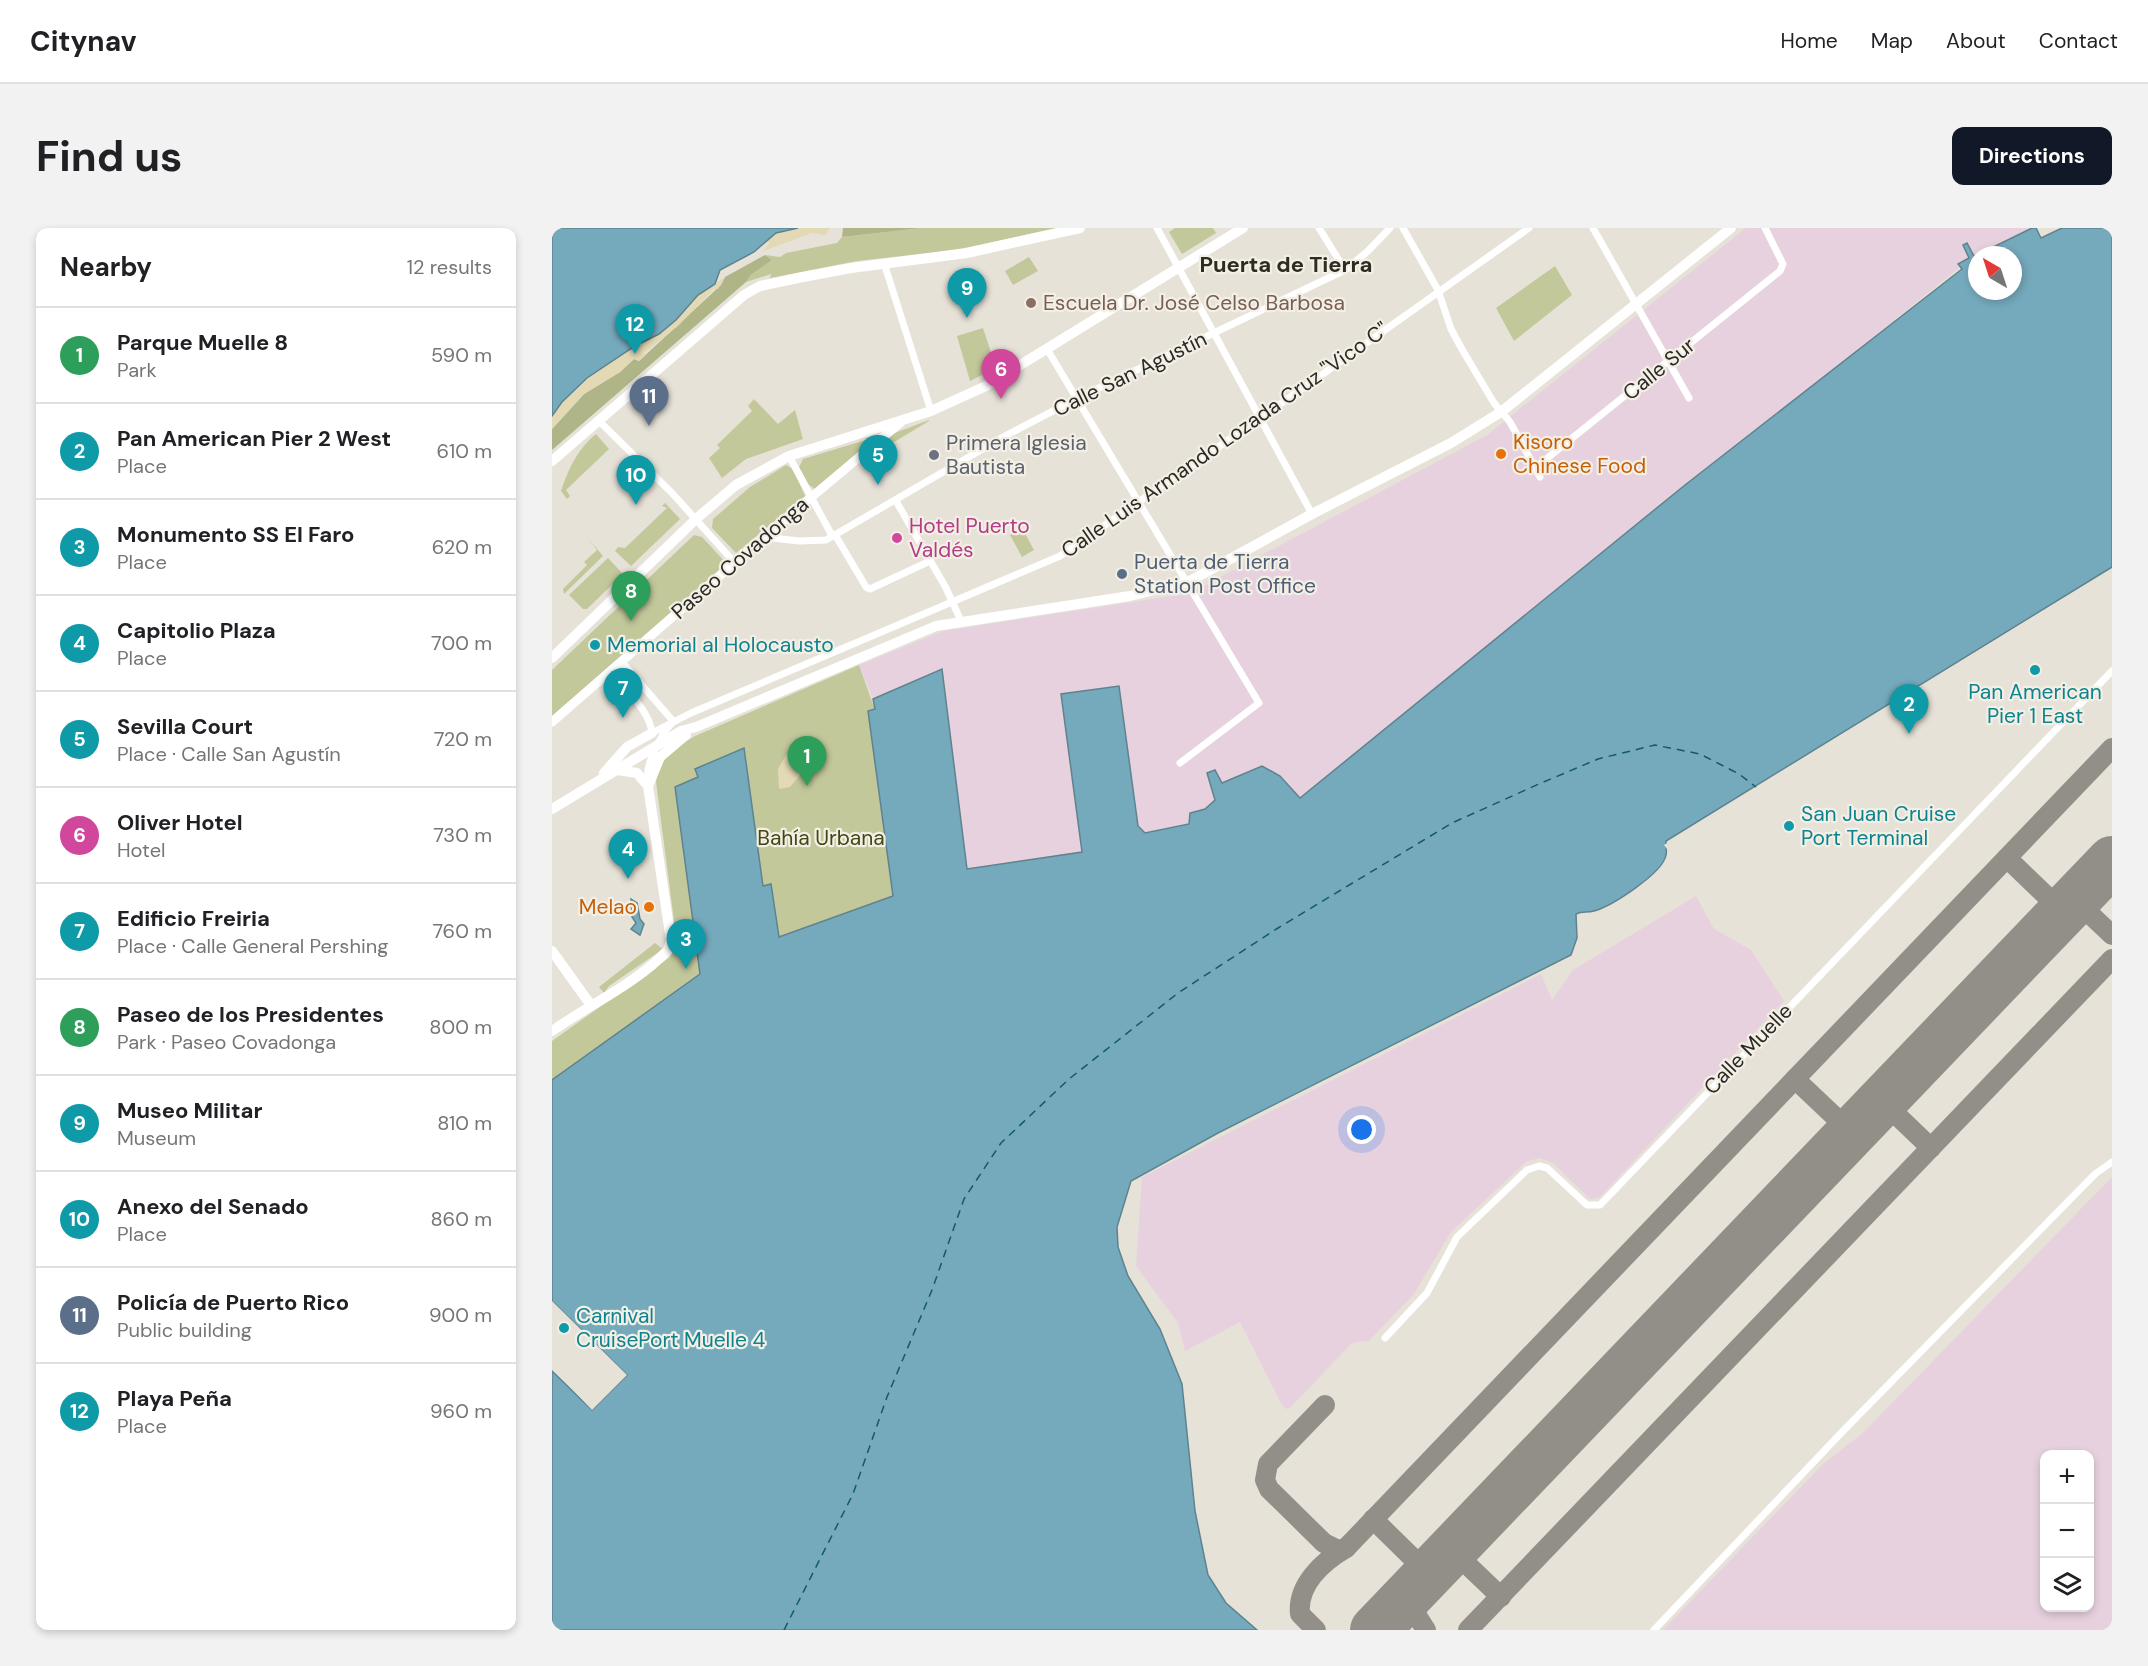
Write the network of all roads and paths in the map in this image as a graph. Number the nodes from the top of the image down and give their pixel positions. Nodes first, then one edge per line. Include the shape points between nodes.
1 (1080, 228) edge
2 (1157, 228) edge
3 (1243, 228) edge
4 (1319, 228) edge
5 (1390, 228) edge
6 (1403, 228) edge
7 (1529, 228) edge
8 (1593, 228) edge
9 (1731, 228) edge
10 (1765, 228) edge
11 (884, 263) junction
12 (1180, 267) junction
13 (1345, 270) junction
14 (1438, 290) junction
15 (1636, 303) junction
16 (1215, 331) junction
17 (1047, 349) junction
18 (1668, 361) junction
19 (1689, 398) dead end
20 (1076, 399) junction
21 (931, 411) junction
22 (1501, 412) junction
23 (1262, 418) junction
24 (903, 420) junction
25 (598, 421) junction
26 (789, 456) junction
27 (552, 461) edge
28 (1535, 468) junction
29 (1540, 477) dead end
30 (811, 497) junction
31 (896, 501) junction
32 (1140, 501) junction
33 (1312, 514) junction
34 (696, 519) junction
35 (834, 535) junction
36 (764, 537) junction
37 (930, 561) junction
38 (735, 563) junction
39 (1188, 582) junction
40 (952, 600) junction
41 (961, 621) junction
42 (552, 658) edge
43 (621, 661) junction
44 (610, 671) junction
45 (2112, 671) edge
46 (673, 721) junction
47 (552, 722) edge
48 (696, 727) junction
49 (652, 733) junction
50 (659, 743) junction
51 (1180, 763) dead end
52 (617, 770) junction
53 (594, 784) junction
54 (648, 786) junction
55 (552, 808) edge
56 (552, 951) edge
57 (590, 1004) junction
58 (552, 1032) edge
59 (2112, 1162) edge
60 (1384, 1338) dead end
61 (1654, 1630) edge

1 - 11 main road via 968,253
2 - 12 street
3 - 12 main road
4 - 13 street
5 - 13 street, Calle San Agustín
6 - 14 street
7 - 14 street, Calle Luis Armando Lozada Cruz "Vico C"
8 - 15 street
9 - 15 main road
10 - 18 street, Calle Sur via 1782,269
11 - 21 street
11 - 25 main road via 751,291
12 - 16 street
12 - 17 main road
13 - 16 street, Calle San Agustín
14 - 22 street via 1451,329
14 - 23 street, Calle Luis Armando Lozada Cruz "Vico C"
15 - 18 street
15 - 22 main road
16 - 20 street, Calle San Agustín
16 - 23 street
17 - 20 street
17 - 21 main road via 986,386
18 - 19 street
18 - 28 street, Calle Sur
20 - 31 street, Calle San Agustín
20 - 32 street
21 - 24 main road
22 - 28 street
22 - 33 main road via 1451,443
23 - 32 street, Calle Luis Armando Lozada Cruz "Vico C"
23 - 33 street
24 - 26 main road
24 - 30 street, Paseo Covadonga
25 - 27 main road
25 - 34 street
26 - 30 street
26 - 34 main road via 736,485
28 - 29 street
30 - 35 street
30 - 36 street, Paseo Covadonga
31 - 35 street, Calle San Agustín
31 - 37 street
32 - 39 street
32 - 40 street, Calle Luis Armando Lozada Cruz "Vico C" via 1060,556
33 - 39 main road
34 - 38 street
34 - 42 main road
35 - 36 street, Calle San Agustín via 818,541
35 - 37 street via 870,589
36 - 38 street, Paseo Covadonga
37 - 40 street
38 - 43 street, Paseo Covadonga
39 - 41 main road via 1130,596
39 - 51 street via 1259,703
40 - 41 street
40 - 46 street, Calle Luis Armando Lozada Cruz "Vico C"
41 - 48 main road via 891,642
43 - 44 street, Paseo Covadonga
43 - 46 street
44 - 47 street, Paseo Covadonga
44 - 49 street via 643,711
45 - 60 street, Calle Muelle via 1600,1204 1587,1205 1547,1168 1527,1170 1457,1237 1427,1293
46 - 49 street, Calle Luis Armando Lozada Cruz "Vico C"
46 - 50 street
48 - 50 main road
48 - 54 main road via 665,750
49 - 53 main road via 627,747
50 - 52 main road
50 - 54 street via 647,773
52 - 53 main road
52 - 54 main road via 637,773
53 - 55 main road
54 - 57 main road via 672,941 658,960
56 - 57 main road
57 - 58 main road
59 - 61 street via 2095,1174 1991,1279

